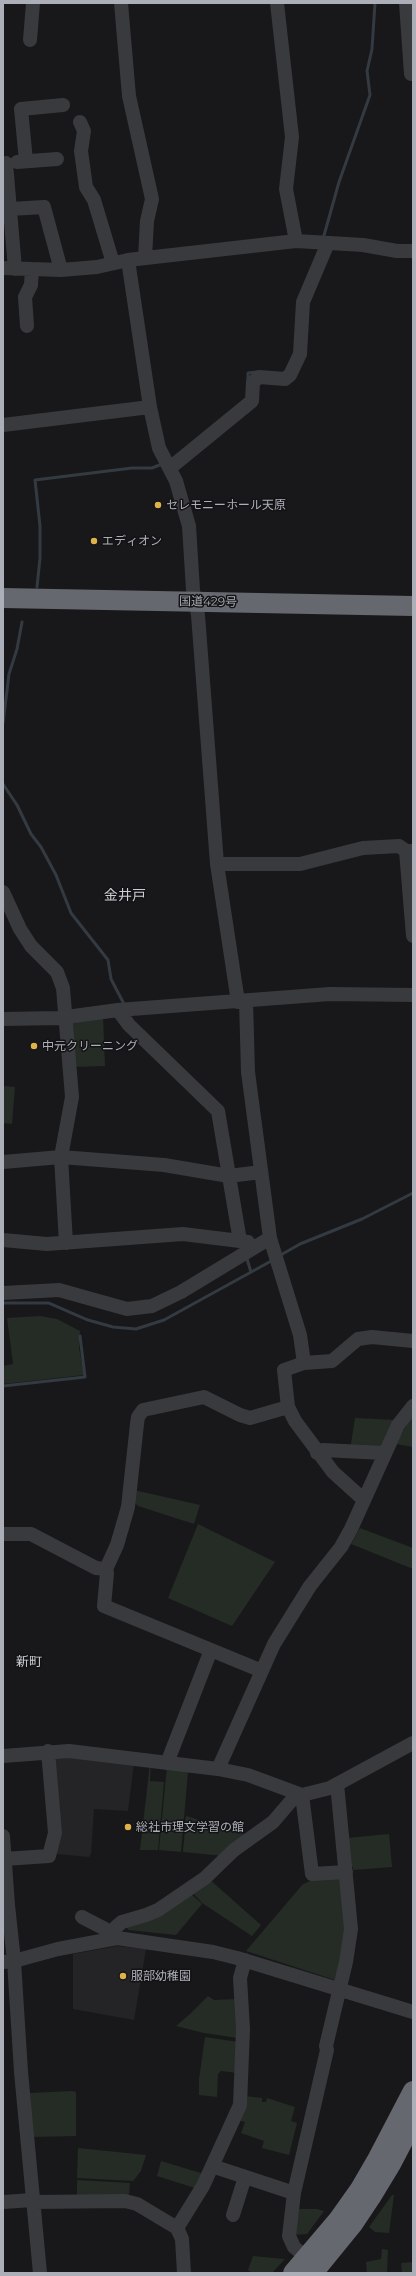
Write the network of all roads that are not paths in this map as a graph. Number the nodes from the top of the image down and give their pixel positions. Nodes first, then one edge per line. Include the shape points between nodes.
1 (33, 3) edge
2 (121, 3) edge
3 (277, 3) edge
4 (406, 3) edge
5 (30, 40) dead end
6 (411, 44) edge
7 (411, 74) dead end
8 (63, 105) dead end
9 (80, 122) dead end
10 (57, 159) dead end
11 (26, 161) junction
12 (4, 163) edge
13 (10, 209) junction
14 (296, 241) junction
15 (324, 243) junction
16 (413, 251) edge
17 (145, 258) junction
18 (128, 260) junction
19 (113, 264) junction
20 (9, 269) edge
21 (32, 269) junction
22 (61, 270) junction
23 (27, 326) dead end
24 (150, 407) junction
25 (3, 426) edge
26 (168, 464) junction
27 (3, 598) edge
28 (413, 606) edge
29 (197, 608) junction
30 (3, 611) edge
31 (413, 617) edge
32 (410, 851) edge
33 (217, 864) junction
34 (3, 892) edge
35 (413, 936) edge
36 (413, 995) edge
37 (242, 1001) junction
38 (123, 1009) junction
39 (66, 1016) junction
40 (3, 1019) edge
41 (61, 1157) junction
42 (3, 1162) edge
43 (261, 1172) junction
44 (232, 1176) junction
45 (3, 1240) edge
46 (240, 1241) junction
47 (270, 1241) junction
48 (66, 1243) junction
49 (3, 1292) edge
50 (413, 1341) edge
51 (304, 1362) junction
52 (288, 1407) junction
53 (411, 1412) edge
54 (317, 1452) junction
55 (384, 1453) junction
56 (364, 1500) junction
57 (3, 1534) edge
58 (106, 1569) junction
59 (211, 1650) junction
60 (262, 1671) junction
61 (413, 1743) edge
62 (48, 1752) junction
63 (3, 1756) edge
64 (167, 1763) junction
65 (218, 1768) junction
66 (337, 1784) junction
67 (300, 1794) junction
68 (3, 1836) edge
69 (4, 1859) junction
70 (346, 1872) junction
71 (82, 1917) dead end
72 (112, 1939) junction
73 (245, 1960) junction
74 (9, 1962) edge
75 (339, 1989) junction
76 (413, 2012) edge
77 (413, 2091) edge
78 (413, 2122) edge
79 (212, 2166) junction
80 (245, 2177) junction
81 (294, 2193) junction
82 (33, 2201) junction
83 (3, 2202) edge
84 (233, 2215) dead end
85 (177, 2228) junction
86 (310, 2265) edge
87 (40, 2273) edge
88 (184, 2273) edge
89 (293, 2273) edge

1 - 5 street
2 - 17 street via 129,96 152,199 147,221
3 - 14 street via 292,137 286,189
4 - 6 street
6 - 7 street
8 - 11 street via 21,109
9 - 19 street via 84,131 81,151 86,187 94,200
10 - 11 street
11 - 12 street
12 - 13 street
13 - 20 street
13 - 22 street via 44,207
14 - 15 street
14 - 17 street
15 - 16 street
15 - 26 street via 303,302 300,354 290,375 285,379 259,377 253,382 252,401
17 - 18 street
18 - 19 street
18 - 24 street
19 - 22 street
20 - 21 street
21 - 22 street
21 - 23 street via 31,285 25,297
24 - 25 street
24 - 26 street via 159,448
26 - 29 street via 189,526 193,590
27 - 29 highway, 国道429号
28 - 29 highway, 国道429号
29 - 30 highway, 国道429号
29 - 31 highway, 国道429号
29 - 33 street
32 - 33 street via 399,846 363,848 300,864
32 - 35 street
33 - 37 street
34 - 39 street via 31,946 57,972 61,981
36 - 37 street via 330,994
37 - 38 street
37 - 43 street
38 - 39 street
38 - 44 street via 129,1025 215,1108
39 - 40 street
39 - 41 street via 72,1097
41 - 42 street
41 - 44 street via 164,1165
41 - 48 street
43 - 44 street
43 - 47 street
44 - 46 street
45 - 48 street
46 - 47 street
46 - 48 street via 184,1234
47 - 49 street via 152,1306 127,1309 59,1290
47 - 51 street via 300,1334
50 - 51 street via 372,1337 358,1339 332,1360
51 - 52 street via 284,1370
52 - 54 street
52 - 58 street via 250,1418 204,1397 143,1410 136,1424 128,1507 117,1545
53 - 55 street via 398,1425
54 - 55 street via 323,1450
54 - 56 street via 333,1472
55 - 56 street
56 - 60 street via 341,1547 310,1586 274,1644
57 - 58 street via 31,1534 96,1568
58 - 59 street via 104,1606
59 - 60 street
59 - 64 street
60 - 65 street
61 - 66 street
62 - 63 street
62 - 64 street via 69,1751
62 - 69 street via 55,1833 50,1856
64 - 65 street
65 - 67 street via 248,1775
66 - 67 street via 319,1792
66 - 70 street
67 - 70 street via 312,1874
67 - 72 street via 273,1822 234,1850 205,1878 158,1910 122,1922 116,1927
68 - 69 street
69 - 74 street
70 - 75 street via 351,1929
71 - 72 street via 107,1930
72 - 73 street via 213,1952
72 - 74 street via 58,1949
73 - 75 street
73 - 79 street via 240,1978 240,2105
74 - 82 street via 18,2026
75 - 76 street
75 - 81 street
77 - 86 highway via 360,2189
78 - 86 highway via 366,2204
79 - 80 street
79 - 85 street
80 - 81 street
80 - 84 street
81 - 86 street via 289,2236 294,2247
82 - 83 street
82 - 85 street via 125,2201 146,2208
82 - 87 street
85 - 88 street via 182,2239
86 - 89 highway

